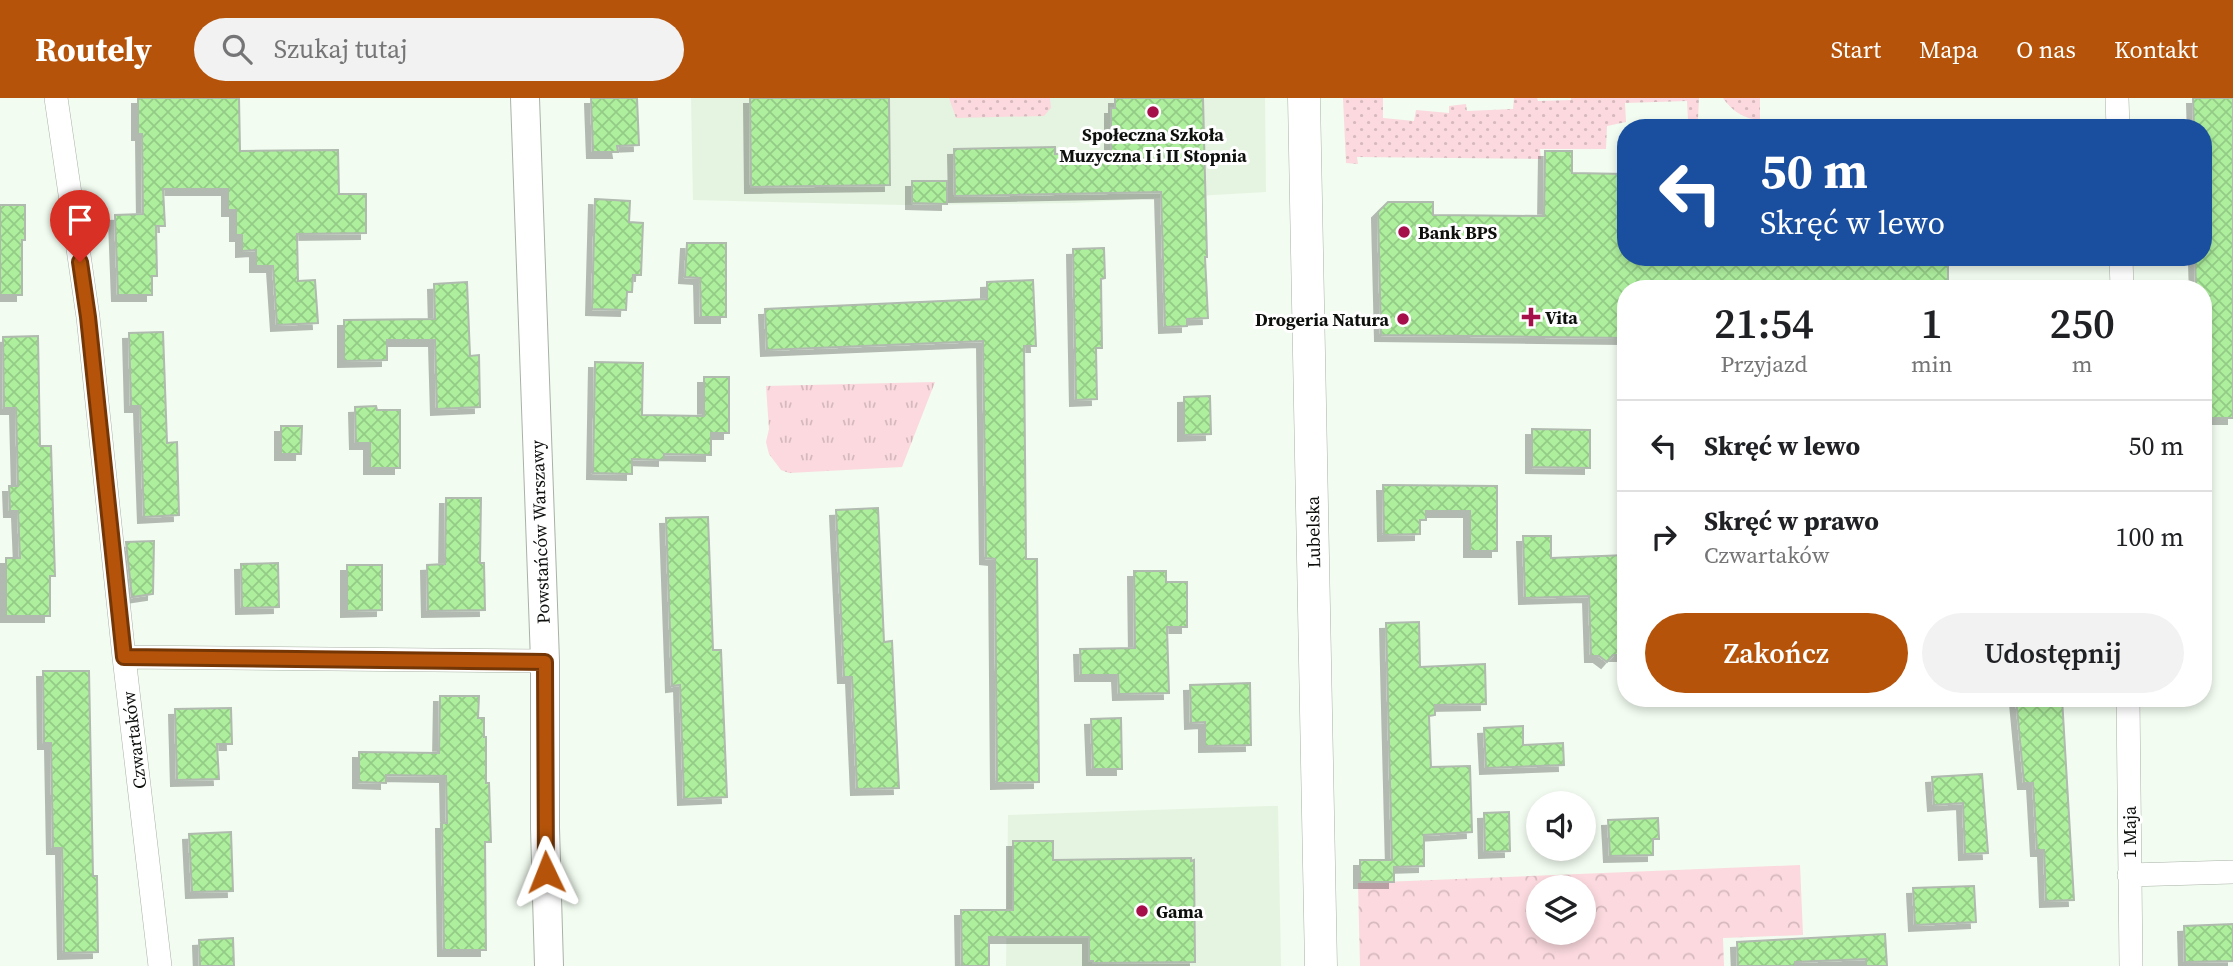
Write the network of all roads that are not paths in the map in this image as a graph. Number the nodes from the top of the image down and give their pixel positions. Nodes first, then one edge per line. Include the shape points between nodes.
1 (56, 98) edge
2 (525, 98) edge
3 (1304, 98) edge
4 (2117, 98) edge
5 (2118, 119) edge
6 (124, 657) junction
7 (545, 662) junction
8 (2128, 707) edge
9 (2233, 872) edge
10 (2129, 875) junction
11 (160, 966) edge
12 (549, 966) edge
13 (1321, 966) edge
14 (2131, 966) edge

1 - 6 street, Czwartaków via 88,317
2 - 7 street, Powstańców Warszawy
3 - 13 main road, Lubelska
4 - 5 street
6 - 7 street
6 - 11 street, Czwartaków
7 - 12 street, Powstańców Warszawy
8 - 10 street, 1 Maja
9 - 10 street
10 - 14 street, 1 Maja

